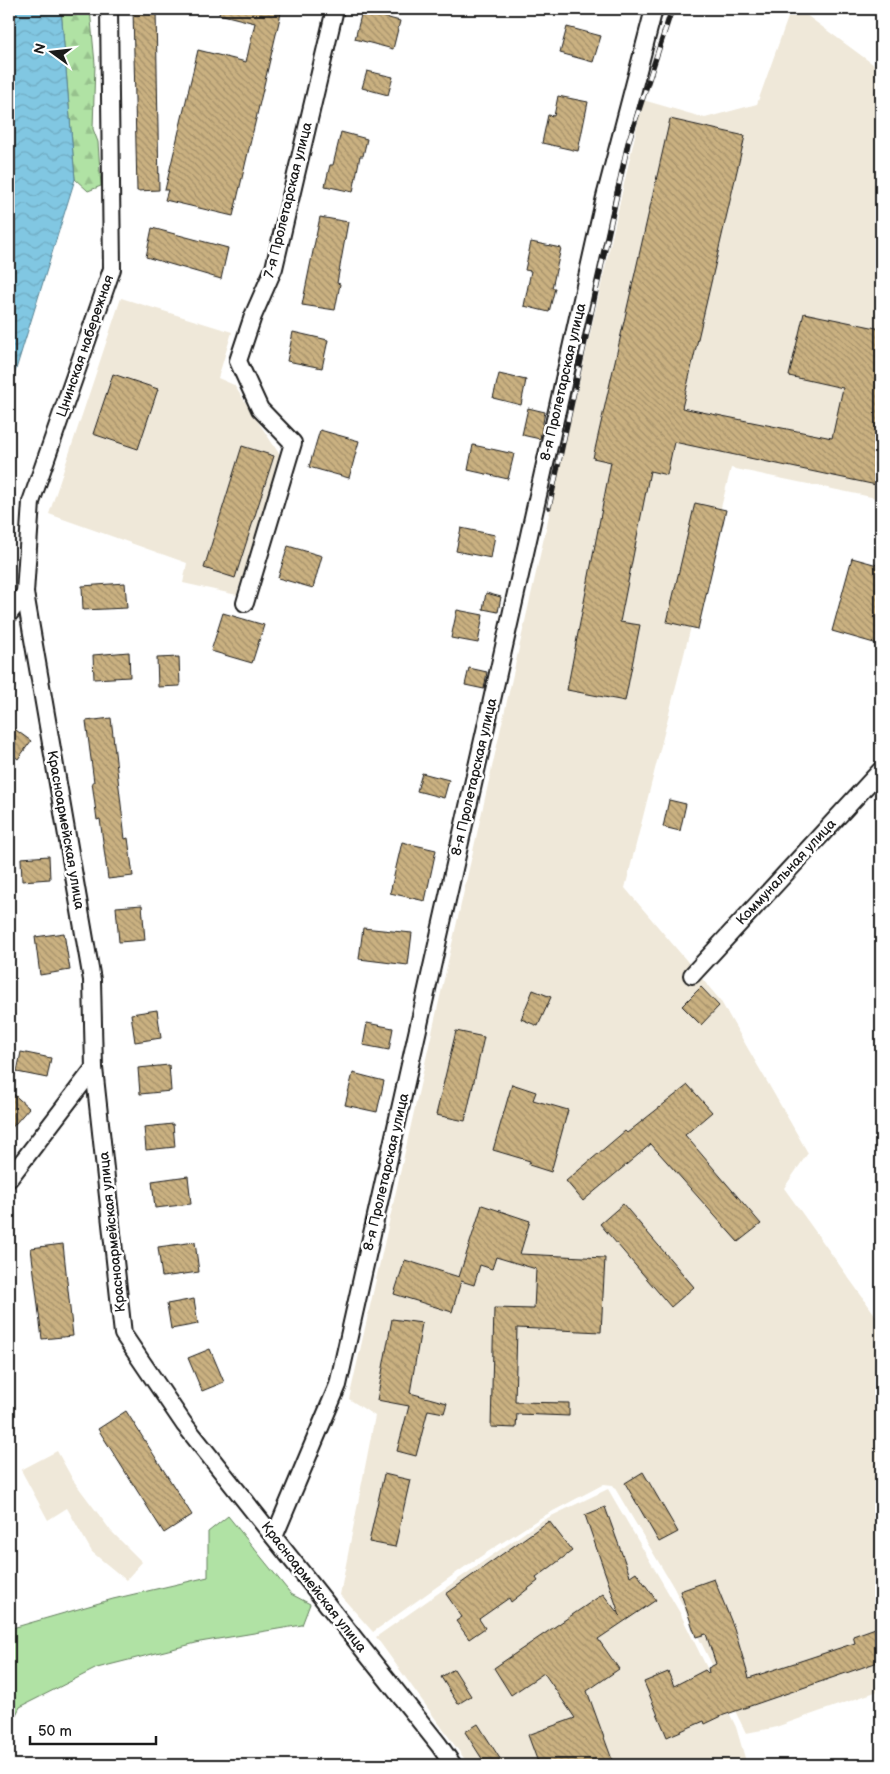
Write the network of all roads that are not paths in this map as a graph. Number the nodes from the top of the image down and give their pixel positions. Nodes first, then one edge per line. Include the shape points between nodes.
1 (109, 9) edge
2 (335, 9) edge
3 (654, 9) edge
4 (25, 593) junction
5 (245, 603) dead end
6 (9, 614) edge
7 (881, 770) edge
8 (692, 975) dead end
9 (94, 1068) junction
10 (9, 1179) edge
11 (274, 1537) junction
12 (453, 1765) edge

1 - 4 street, Цнинская набережная via 112,270 31,502
2 - 5 street, 7-я Пролетарская улица via 274,268 238,361 260,409 293,443
3 - 11 street, 8-я Пролетарская улица via 605,197 338,1385
4 - 6 street
4 - 9 street, Красноармейская улица via 92,980
7 - 8 street, Коммунальная улица
9 - 10 street
9 - 11 street, Красноармейская улица via 123,1334 184,1424
11 - 12 street, Красноармейская улица

